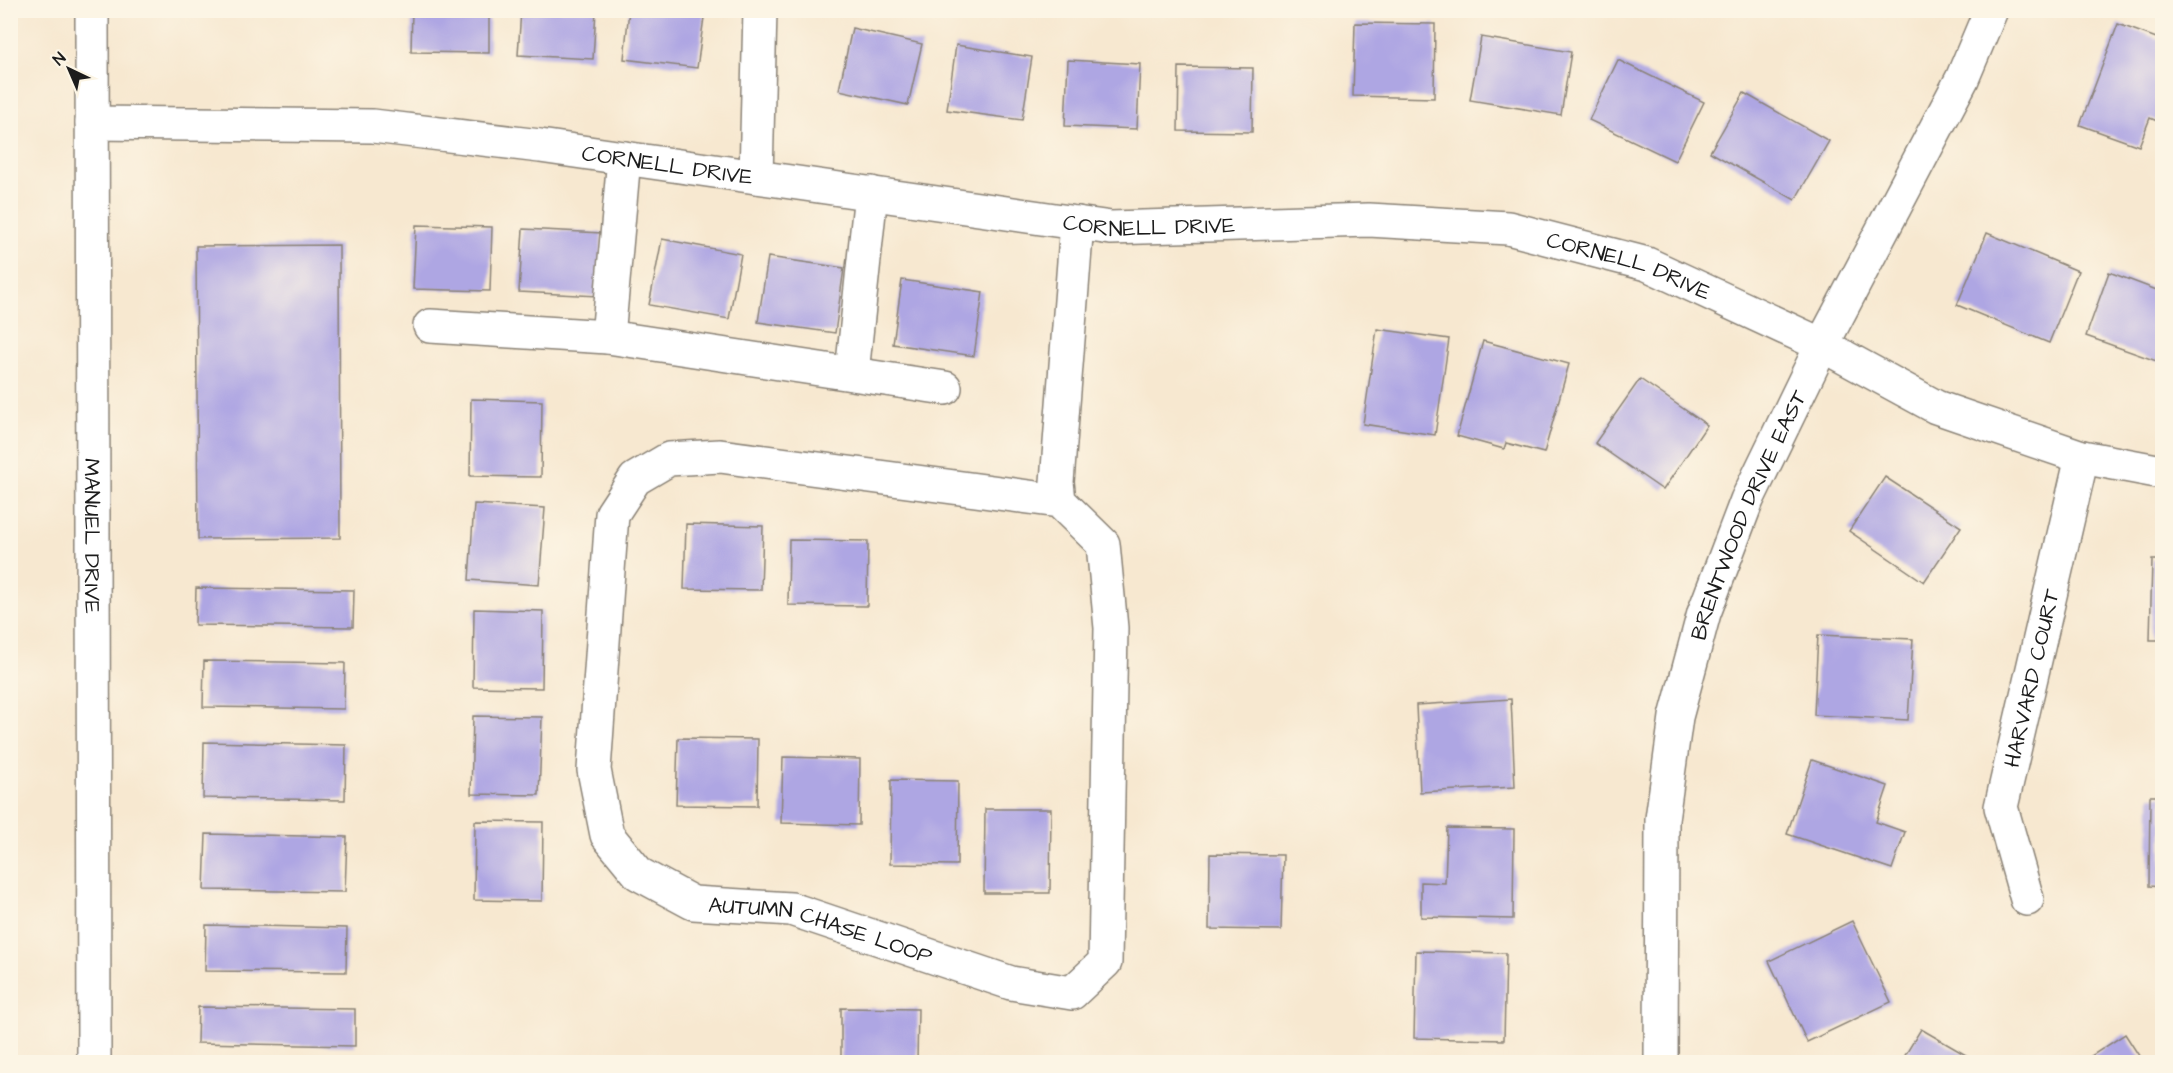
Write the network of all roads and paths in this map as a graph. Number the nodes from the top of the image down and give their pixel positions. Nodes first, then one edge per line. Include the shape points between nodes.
1 (92, 10) edge
2 (760, 10) edge
3 (1991, 10) edge
4 (92, 123) junction
5 (624, 158) junction
6 (756, 177) junction
7 (871, 193) junction
8 (1077, 223) junction
9 (430, 326) dead end
10 (608, 337) junction
11 (1822, 345) junction
12 (852, 373) junction
13 (945, 388) dead end
14 (2082, 457) junction
15 (2163, 472) edge
16 (1059, 501) junction
17 (2027, 899) dead end
18 (94, 1062) edge
19 (1661, 1062) edge

1 - 4 street, MANUEL DRIVE
2 - 6 street
3 - 11 street, BRENTWOOD DRIVE EAST via 1962,79
4 - 5 street, CORNELL DRIVE via 373,126
4 - 18 street, MANUEL DRIVE
5 - 6 street, CORNELL DRIVE
5 - 10 street
6 - 7 street, CORNELL DRIVE
7 - 8 street, CORNELL DRIVE
7 - 12 street
8 - 11 street, CORNELL DRIVE via 1111,228 1369,220 1508,228 1647,264
8 - 16 street via 1057,482
9 - 10 street
10 - 12 street
11 - 14 street, CORNELL DRIVE via 1936,407
11 - 19 street, BRENTWOOD DRIVE EAST via 1748,500 1704,613 1676,717 1662,819
12 - 13 street
14 - 15 street, CORNELL DRIVE
14 - 17 street, HARVARD COURT via 2001,807
16 - 16 street, AUTUMN CHASE LOOP via 1103,544 1111,628 1106,962 1072,993 1011,983 791,909 693,903 639,874 607,835 594,770 612,514 634,479 669,459 720,456

